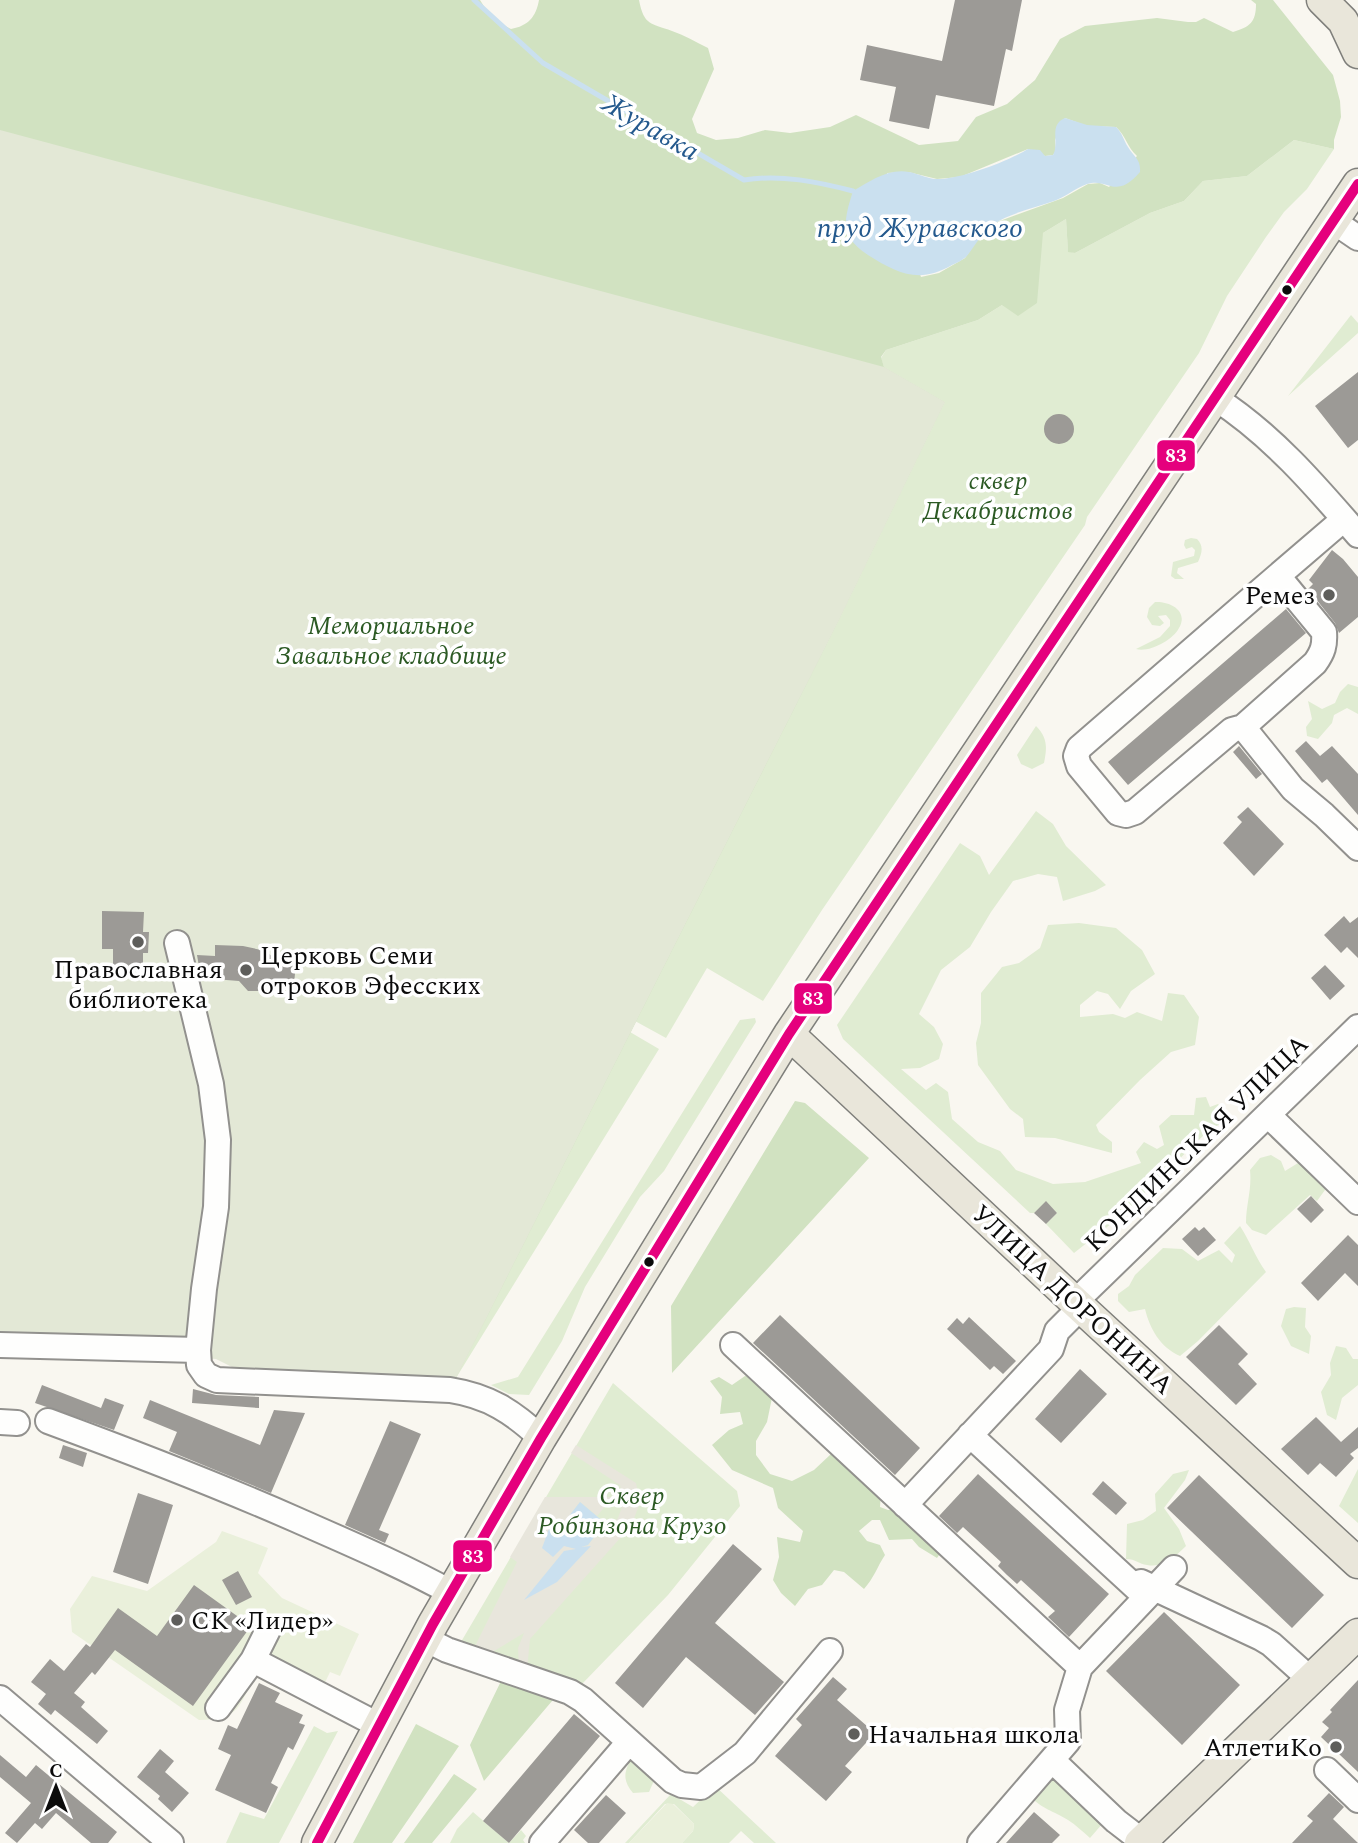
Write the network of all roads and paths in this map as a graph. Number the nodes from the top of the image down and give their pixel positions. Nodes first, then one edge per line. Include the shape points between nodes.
1 (1322, 0) edge
2 (1345, 20) edge
3 (1358, 54) edge
4 (1358, 173) edge
5 (1345, 204) edge
6 (1358, 238) edge
7 (1215, 398) junction
8 (1351, 527) edge
9 (1278, 576) junction
10 (1243, 727) junction
11 (1358, 848) edge
12 (177, 943) dead end
13 (1358, 1027) edge
14 (789, 1034) junction
15 (1268, 1115) junction
16 (1358, 1202) edge
17 (1078, 1305) junction
18 (0, 1345) edge
19 (733, 1345) dead end
20 (198, 1350) junction
21 (48, 1421) dead end
22 (970, 1435) junction
23 (541, 1438) junction
24 (905, 1505) junction
25 (1358, 1563) edge
26 (1174, 1568) dead end
27 (1150, 1592) junction
28 (452, 1593) junction
29 (269, 1628) dead end
30 (1358, 1634) edge
31 (425, 1639) junction
32 (830, 1651) dead end
33 (253, 1660) junction
34 (1080, 1667) junction
35 (1310, 1679) junction
36 (0, 1698) edge
37 (218, 1708) dead end
38 (378, 1725) junction
39 (629, 1742) junction
40 (1053, 1761) junction
41 (1328, 1770) dead end
42 (1358, 1800) edge
43 (1358, 1815) edge
44 (1358, 1822) edge
45 (556, 1838) edge
46 (1141, 1842) edge
47 (171, 1843) edge
48 (317, 1843) edge
49 (980, 1843) edge

1 - 2 main road
2 - 3 main road
4 - 5 main road
5 - 6 street
5 - 7 main road
7 - 8 street via 1278,446
7 - 14 main road
8 - 9 street
9 - 10 street via 1324,632 1325,644 1315,663
9 - 10 street via 1079,748 1076,757 1118,813 1126,814 1135,812 1232,730
10 - 11 street via 1293,789
12 - 20 street via 211,1084 218,1140 216,1207
13 - 15 street, КОНДИНСКАЯ УЛИЦА
14 - 17 main road, УЛИЦА ДОРОНИНА
14 - 23 main road
15 - 16 street
15 - 17 street, КОНДИНСКАЯ УЛИЦА
17 - 22 street, КОНДИНСКАЯ УЛИЦА via 1057,1331 1051,1349
17 - 25 main road, УЛИЦА ДОРОНИНА
18 - 20 street
19 - 24 street
20 - 23 street via 199,1365 217,1380 472,1393 520,1419
21 - 28 street via 162,1462 396,1563
22 - 24 street, КОНДИНСКАЯ УЛИЦА
22 - 27 street via 1118,1571
23 - 28 main road
24 - 34 street
26 - 27 street
27 - 34 street
27 - 35 street via 1261,1638
28 - 31 main road
29 - 33 street
30 - 35 main road
31 - 38 main road
31 - 39 street via 570,1692
32 - 39 street via 745,1753 708,1784 692,1787 673,1781
33 - 37 street
33 - 38 street
34 - 40 street via 1067,1710 1068,1741
35 - 46 main road
36 - 47 street
38 - 48 main road
39 - 45 street
40 - 46 street
40 - 49 street
41 - 42 street
43 - 44 street

